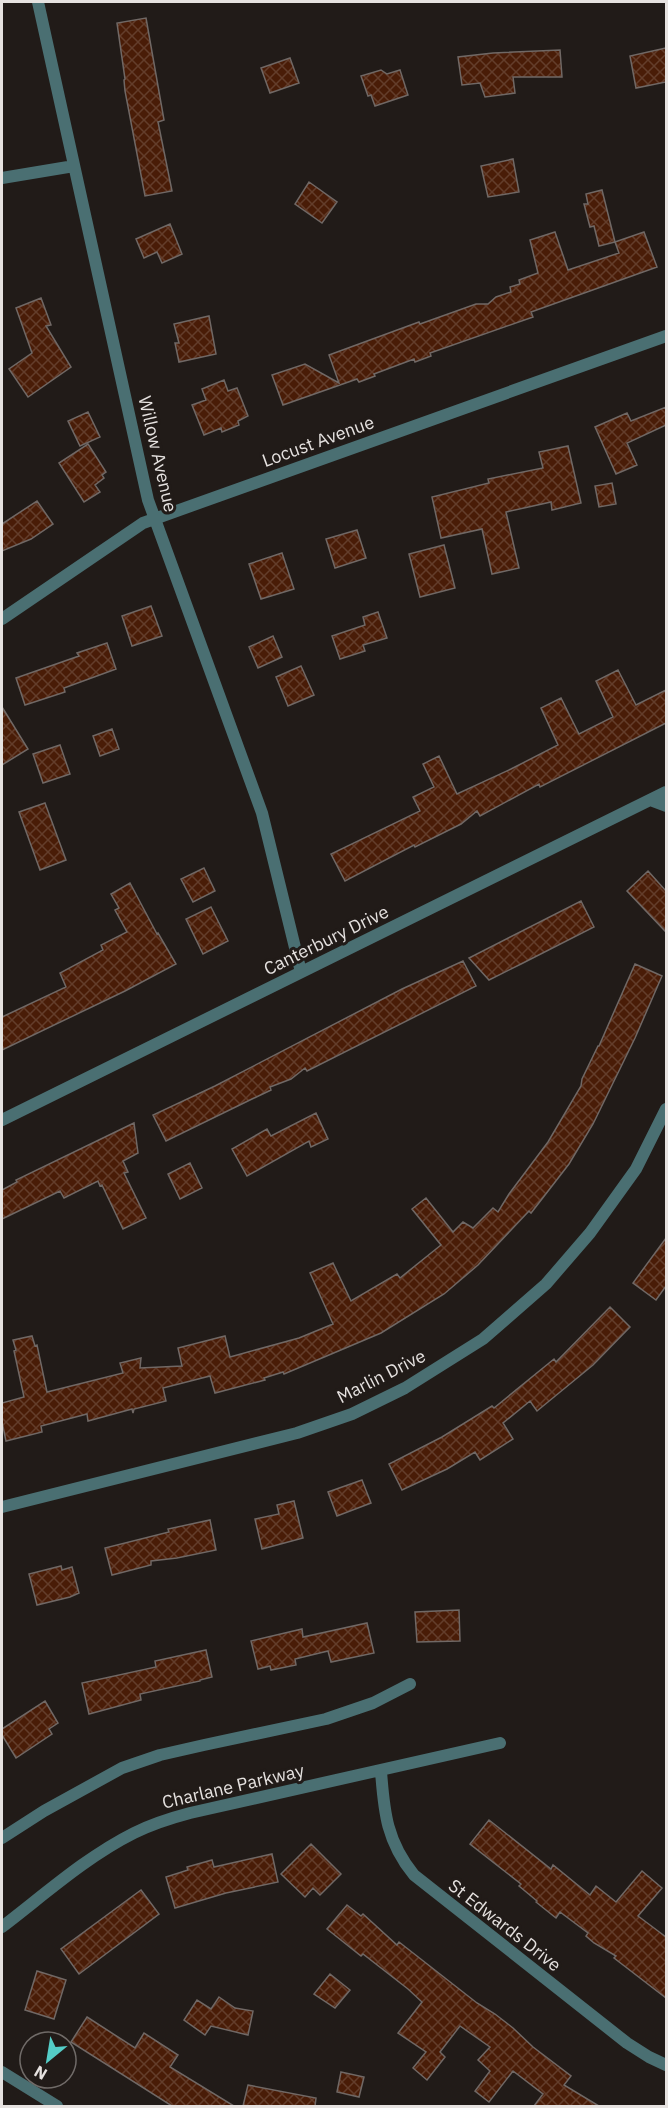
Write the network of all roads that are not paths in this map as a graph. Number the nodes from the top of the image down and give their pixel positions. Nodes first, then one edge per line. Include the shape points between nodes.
1 (38, 2) edge
2 (74, 166) junction
3 (2, 178) edge
4 (666, 336) edge
5 (153, 519) junction
6 (2, 619) edge
7 (666, 792) edge
8 (650, 800) junction
9 (666, 806) edge
10 (301, 972) junction
11 (666, 1109) edge
12 (2, 1120) edge
13 (2, 1507) edge
14 (410, 1684) dead end
15 (500, 1743) dead end
16 (381, 1771) junction
17 (2, 1838) edge
18 (2, 1927) edge
19 (666, 2065) edge
20 (2, 2072) edge
21 (57, 2106) edge

1 - 2 street, Willow Avenue
2 - 3 street
2 - 5 street, Willow Avenue
4 - 5 street, Locust Avenue
5 - 6 street, Locust Avenue via 122,535
5 - 10 street, Willow Avenue via 261,813
7 - 8 street, Canterbury Drive
8 - 9 street
8 - 10 street, Canterbury Drive
10 - 12 street, Canterbury Drive
11 - 13 street, Marlin Drive via 636,1169 590,1233 546,1284 483,1339 405,1388 352,1414 297,1433
14 - 17 street via 373,1703 326,1719 204,1744 122,1768
15 - 16 street, Charlane Parkway
16 - 18 street, Charlane Parkway via 159,1822 110,1847
16 - 19 street, St Edwards Drive via 390,1836 414,1875 627,2043
20 - 21 street

